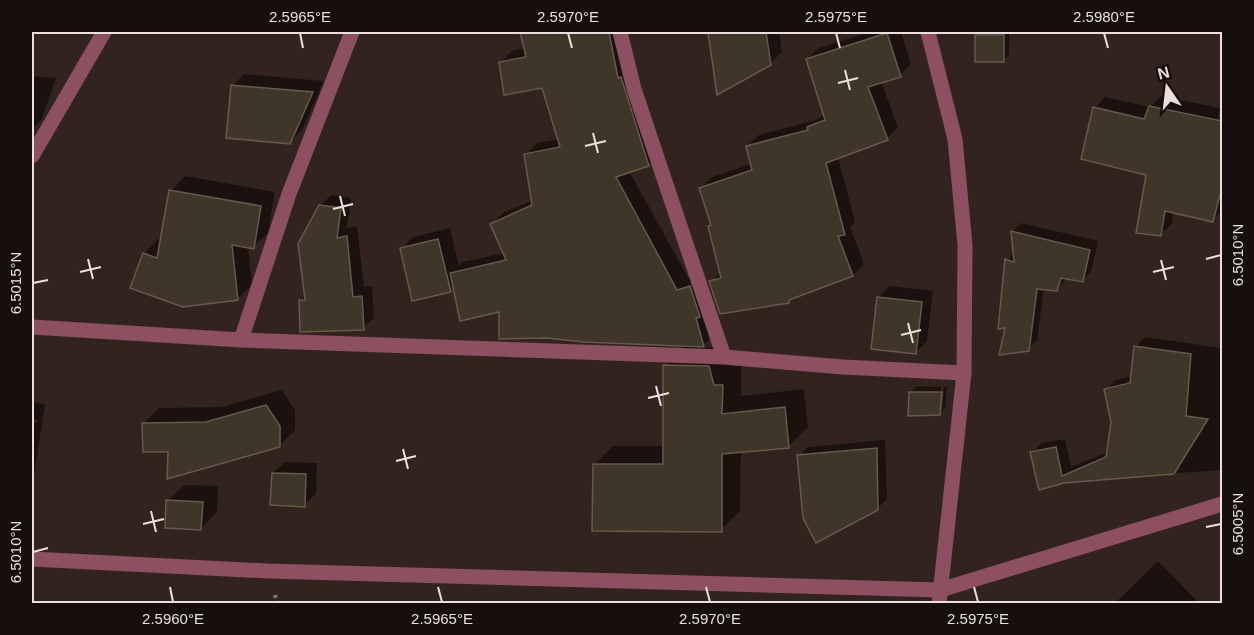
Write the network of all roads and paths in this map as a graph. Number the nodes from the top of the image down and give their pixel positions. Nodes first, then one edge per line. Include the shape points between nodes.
1 (104, 32) edge
2 (352, 32) edge
3 (620, 32) edge
4 (928, 32) edge
5 (32, 156) edge
6 (32, 327) edge
7 (241, 340) junction
8 (724, 357) junction
9 (964, 373) junction
10 (1222, 504) edge
11 (32, 559) edge
12 (940, 597) edge

1 - 5 street
2 - 7 street via 289,194
3 - 8 street via 634,89
4 - 9 street via 956,139 965,245
6 - 7 street
7 - 8 street
8 - 9 street via 843,368
9 - 12 street
10 - 12 street
11 - 12 street via 268,572

